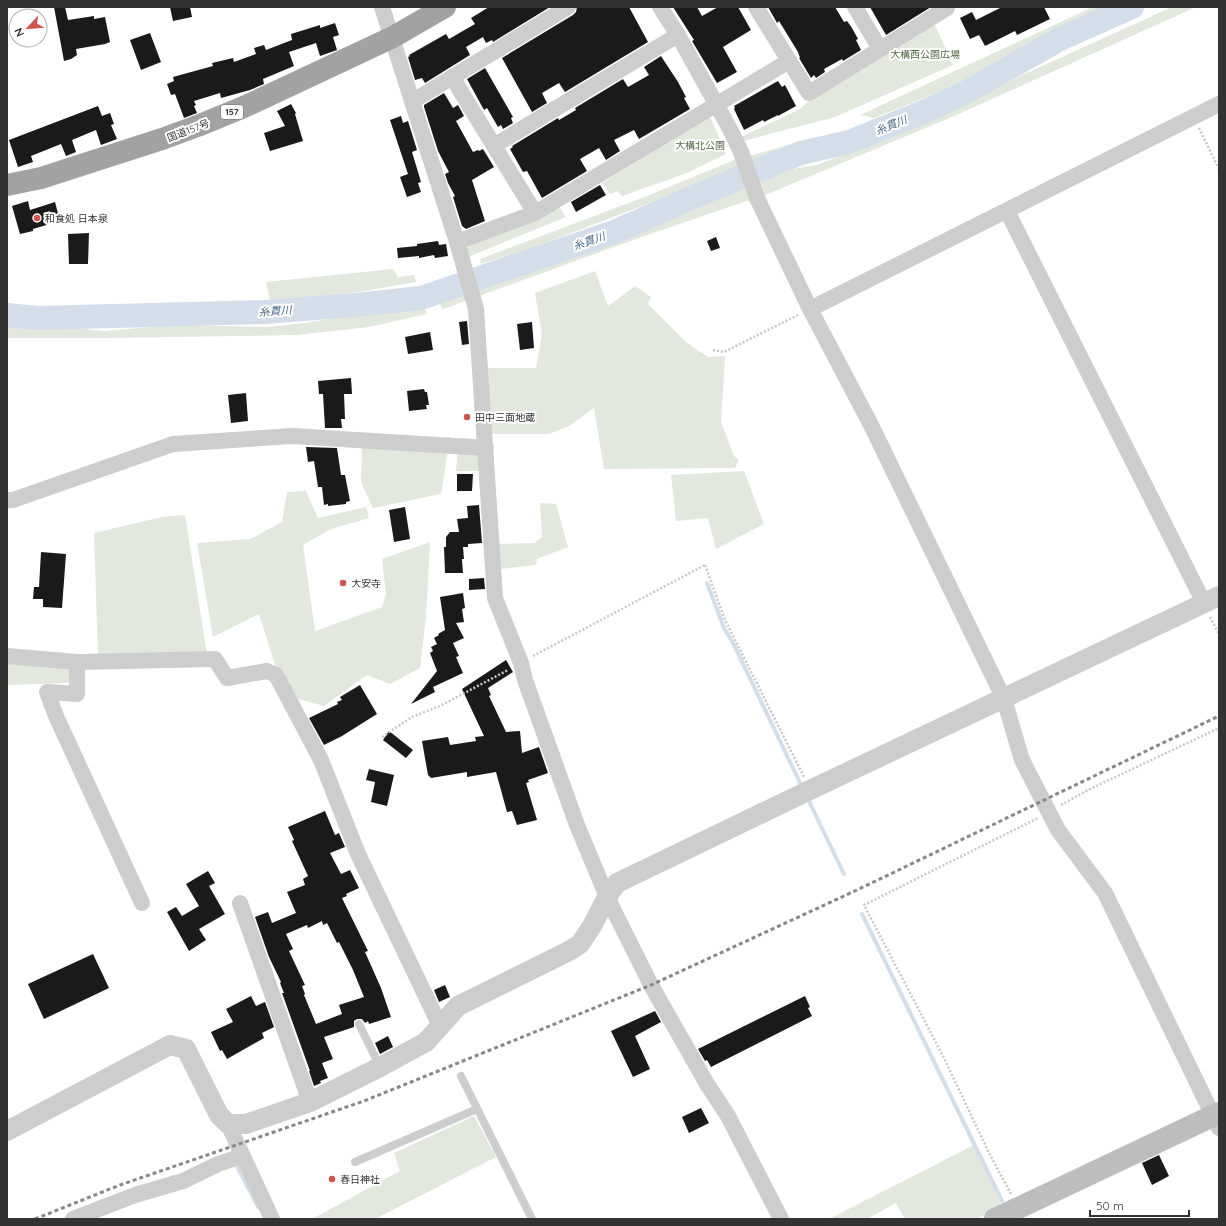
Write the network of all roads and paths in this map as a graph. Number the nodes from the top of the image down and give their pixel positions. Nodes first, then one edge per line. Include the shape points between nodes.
1 (382, 7) edge
2 (445, 7) edge
3 (568, 7) edge
4 (660, 7) edge
5 (756, 7) edge
6 (855, 7) edge
7 (946, 7) edge
8 (678, 35) junction
9 (392, 37) junction
10 (880, 48) junction
11 (789, 61) junction
12 (452, 77) junction
13 (413, 101) junction
14 (1219, 104) edge
15 (717, 105) junction
16 (1194, 117) junction
17 (495, 146) junction
18 (1219, 169) edge
19 (7, 185) edge
20 (1007, 211) junction
21 (536, 213) junction
22 (457, 242) junction
23 (810, 309) junction
24 (713, 350) dead end
25 (486, 448) junction
26 (7, 500) edge
27 (1211, 600) edge
28 (7, 656) edge
29 (77, 662) junction
30 (521, 663) junction
31 (1004, 699) junction
32 (1219, 728) edge
33 (382, 737) dead end
34 (810, 790) junction
35 (1048, 813) junction
36 (607, 897) junction
37 (142, 903) dead end
38 (240, 903) dead end
39 (359, 1024) dead end
40 (440, 1026) junction
41 (380, 1067) junction
42 (461, 1076) dead end
43 (310, 1102) junction
44 (477, 1109) junction
45 (1217, 1119) edge
46 (228, 1124) junction
47 (7, 1131) edge
48 (242, 1156) junction
49 (355, 1162) dead end
50 (1008, 1215) edge
51 (73, 1219) edge
52 (272, 1219) edge
53 (532, 1219) edge
54 (781, 1219) edge

1 - 9 street
2 - 9 highway, 国道157号 / 157
3 - 12 street
4 - 8 street
5 - 11 street
6 - 10 street
7 - 10 street
8 - 15 street
8 - 17 street
9 - 13 street
9 - 19 highway, 国道157号 / 157 via 200,126 41,178
10 - 11 street via 809,93
11 - 15 street
12 - 13 street
12 - 17 street
13 - 22 street
14 - 16 street
15 - 21 street
15 - 23 street via 741,152 758,198
16 - 18 path
16 - 20 street
17 - 21 street
20 - 23 street
20 - 27 street
21 - 22 street
22 - 25 street via 476,309
23 - 24 path via 724,352
23 - 31 street via 874,432
25 - 26 street via 292,436 173,444
25 - 30 street via 495,598
27 - 31 street
28 - 29 street
29 - 37 street via 77,694 47,692
29 - 40 street via 215,659 228,678 267,671 276,675 322,760 358,854
30 - 33 path via 440,706 412,717
30 - 34 path via 707,566 725,620
30 - 36 street via 577,826
31 - 34 street
31 - 35 street via 1022,760
32 - 35 path via 1088,790
34 - 36 street via 617,883
35 - 45 street via 1105,893
35 - 50 path via 864,905 941,1051 989,1153
36 - 40 street via 580,944 458,1006
36 - 54 street via 651,986 728,1116
38 - 43 street
39 - 41 lane
40 - 41 street via 426,1042
41 - 43 street
42 - 44 lane
43 - 46 street via 246,1124
44 - 49 lane
44 - 53 lane
45 - 50 main road
46 - 47 street via 219,1115 186,1049 170,1045
46 - 48 street
48 - 51 street via 183,1181 135,1195
48 - 52 street

